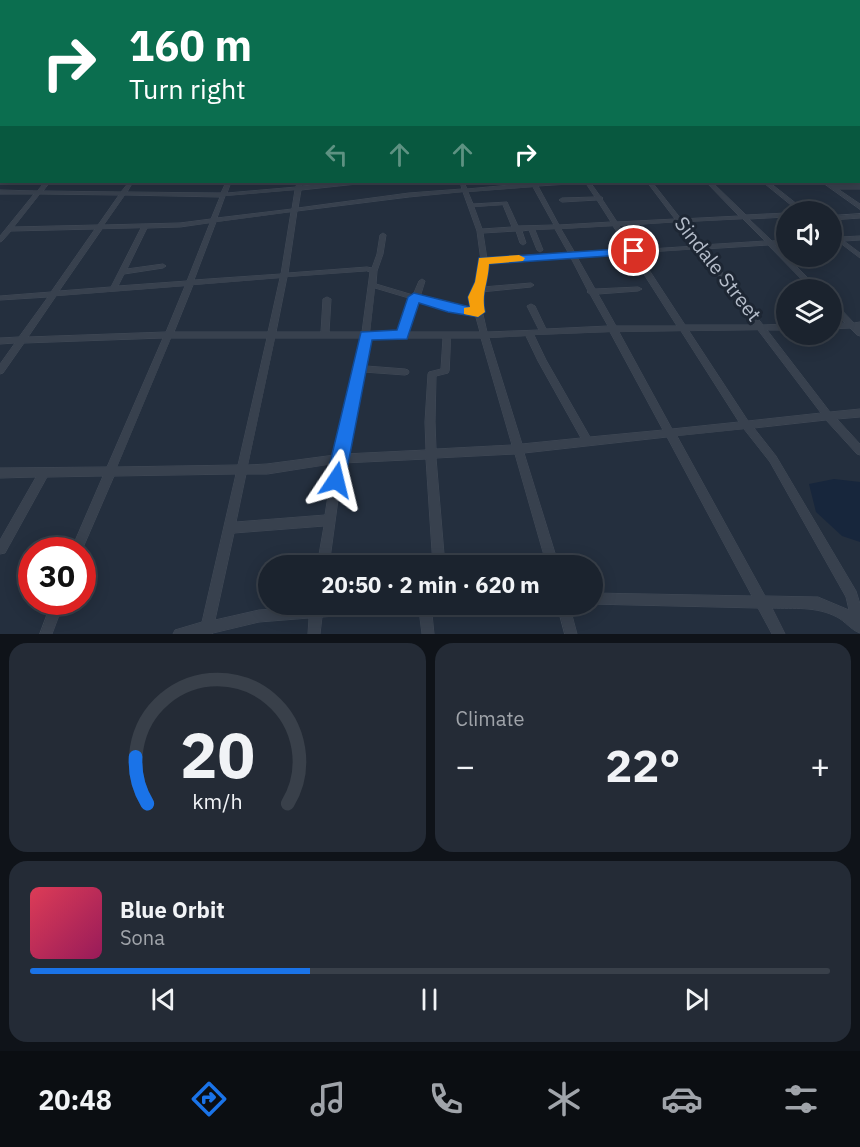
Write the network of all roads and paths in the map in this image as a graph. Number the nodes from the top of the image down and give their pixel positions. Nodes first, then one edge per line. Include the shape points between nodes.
1 (46, 183) edge
2 (130, 183) edge
3 (228, 183) edge
4 (357, 183) edge
5 (462, 183) edge
6 (533, 183) edge
7 (589, 183) edge
8 (651, 183) edge
9 (710, 183) edge
10 (767, 183) edge
11 (827, 183) edge
12 (299, 185) edge
13 (833, 187) junction
14 (860, 187) edge
15 (466, 190) junction
16 (0, 192) edge
17 (37, 193) junction
18 (122, 194) junction
19 (222, 195) junction
20 (600, 198) junction
21 (562, 200) dead end
22 (790, 201) edge
23 (856, 202) edge
24 (471, 206) junction
25 (860, 207) edge
26 (295, 211) junction
27 (776, 216) edge
28 (860, 216) edge
29 (842, 217) edge
30 (747, 218) junction
31 (680, 220) junction
32 (212, 221) junction
33 (616, 223) junction
34 (555, 226) junction
35 (98, 227) junction
36 (144, 227) junction
37 (531, 228) junction
38 (517, 229) junction
39 (5, 231) edge
40 (480, 231) junction
41 (383, 235) dead end
42 (860, 238) edge
43 (842, 239) edge
44 (0, 240) edge
45 (523, 243) dead end
46 (771, 243) junction
47 (776, 243) edge
48 (842, 244) edge
49 (701, 247) junction
50 (540, 250) dead end
51 (634, 251) junction
52 (570, 255) junction
53 (860, 256) edge
54 (484, 261) junction
55 (163, 266) dead end
56 (374, 271) junction
57 (121, 272) junction
58 (285, 273) junction
59 (806, 279) edge
60 (422, 281) dead end
61 (190, 282) junction
62 (374, 285) junction
63 (531, 285) dead end
64 (638, 289) dead end
65 (113, 290) junction
66 (478, 290) junction
67 (591, 292) junction
68 (54, 293) junction
69 (0, 297) edge
70 (414, 297) junction
71 (327, 299) dead end
72 (531, 306) dead end
73 (478, 312) junction
74 (842, 313) edge
75 (856, 325) edge
76 (776, 327) edge
77 (684, 328) junction
78 (763, 328) junction
79 (612, 329) junction
80 (529, 333) junction
81 (544, 333) junction
82 (860, 333) edge
83 (169, 335) junction
84 (272, 335) junction
85 (325, 335) junction
86 (366, 335) junction
87 (402, 335) junction
88 (447, 335) junction
89 (484, 335) junction
90 (23, 339) junction
91 (0, 341) edge
92 (361, 369) junction
93 (0, 371) edge
94 (405, 372) dead end
95 (860, 413) edge
96 (828, 416) junction
97 (746, 425) junction
98 (670, 433) junction
99 (588, 442) junction
100 (519, 449) junction
101 (860, 451) edge
102 (431, 454) junction
103 (339, 459) junction
104 (242, 470) junction
105 (110, 472) junction
106 (0, 473) edge
107 (43, 474) junction
108 (330, 520) junction
109 (229, 528) junction
110 (82, 537) edge
111 (1, 549) edge
112 (325, 555) edge
113 (438, 555) edge
114 (550, 555) edge
115 (603, 599) edge
116 (763, 602) junction
117 (53, 615) edge
118 (267, 615) edge
119 (315, 615) edge
120 (425, 615) edge
121 (567, 615) edge
122 (860, 626) edge
123 (207, 631) edge
124 (46, 634) edge
125 (179, 634) edge
126 (314, 634) edge
127 (428, 634) edge
128 (571, 634) edge
129 (779, 634) edge

1 - 17 street
2 - 18 street
3 - 19 street
4 - 12 street
5 - 15 street
6 - 15 street
6 - 34 street
7 - 20 street
8 - 31 street, Sindale Street
9 - 30 street
10 - 22 street
11 - 13 street
12 - 19 street
12 - 26 street
13 - 14 street
13 - 23 street
15 - 24 street
15 - 26 street
16 - 17 street
17 - 18 street
17 - 39 street
18 - 19 street
18 - 35 street
19 - 32 street
20 - 21 street
20 - 33 street
23 - 25 street
24 - 38 street via 505,203
24 - 40 street
26 - 32 street
26 - 58 street
27 - 30 street
28 - 29 street
30 - 31 street
30 - 46 street
31 - 33 street
31 - 49 street, Sindale Street
32 - 36 street
32 - 61 street
33 - 34 street
33 - 51 street
34 - 37 street
34 - 52 street
35 - 36 street
35 - 39 street
35 - 68 street
36 - 57 street
37 - 38 street
37 - 50 street
38 - 40 street
38 - 45 street
39 - 44 street
40 - 54 street
41 - 56 street
42 - 43 street
46 - 47 street
46 - 49 street
46 - 59 street
48 - 53 street
49 - 51 street
49 - 78 street, Sindale Street
51 - 52 street
51 - 77 street
52 - 54 street
52 - 67 street
54 - 66 street
55 - 57 street
56 - 58 street
56 - 62 street
57 - 65 street
58 - 61 street
58 - 84 street
60 - 70 street
61 - 65 street
61 - 83 street
62 - 70 street
62 - 86 street
63 - 66 street
64 - 67 street
65 - 68 street
66 - 73 street
67 - 79 street
68 - 69 street
68 - 90 street
70 - 73 street
70 - 87 street
71 - 85 street
72 - 81 street
73 - 89 street
74 - 75 street
75 - 82 street
76 - 78 street
77 - 78 street
77 - 79 street
77 - 97 street
78 - 96 street, Sindale Street
79 - 81 street
79 - 98 street
80 - 81 street
80 - 89 street
80 - 99 street via 538,356
83 - 84 street
83 - 90 street
83 - 105 street
84 - 85 street
84 - 104 street
85 - 86 street
86 - 87 street
86 - 92 street
87 - 88 street
88 - 89 street
88 - 102 street via 445,371 432,374
89 - 100 street
90 - 91 street
90 - 93 street
92 - 94 street
92 - 103 street
95 - 96 street
96 - 97 street
96 - 101 street, Sindale Street
97 - 98 street
97 - 122 street via 773,459 852,595
98 - 99 street
98 - 116 street
99 - 100 street
100 - 102 street
100 - 114 street
102 - 103 street
102 - 113 street
103 - 104 street
103 - 108 street
104 - 105 street
104 - 109 street
105 - 107 street
105 - 110 street
106 - 107 street
107 - 111 street
108 - 109 street
108 - 112 street
109 - 123 street
115 - 116 street
116 - 122 street via 818,603 843,613
116 - 129 street
117 - 124 street
118 - 123 street
119 - 126 street
120 - 127 street
121 - 128 street
123 - 125 street

